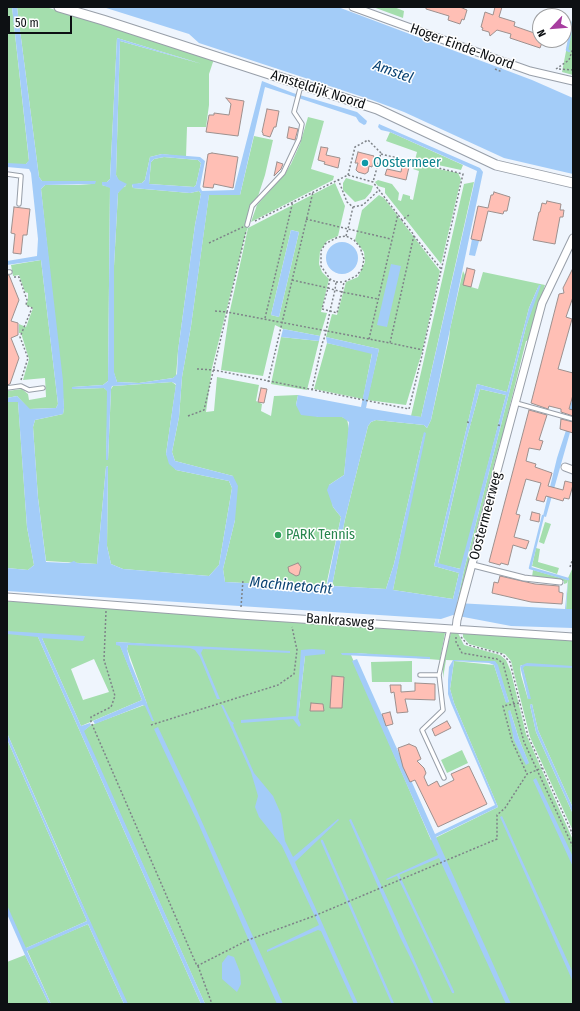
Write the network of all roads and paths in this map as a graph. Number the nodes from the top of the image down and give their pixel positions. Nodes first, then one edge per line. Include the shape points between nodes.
1 (59, 7) edge
2 (353, 7) edge
3 (501, 67) dead end
4 (495, 69) dead end
5 (557, 69) dead end
6 (573, 70) edge
7 (573, 82) edge
8 (300, 89) junction
9 (381, 154) junction
10 (7, 174) edge
11 (348, 175) junction
12 (338, 179) junction
13 (373, 182) junction
14 (573, 183) edge
15 (379, 190) junction
16 (313, 192) junction
17 (293, 201) junction
18 (19, 204) dead end
19 (353, 207) junction
20 (398, 214) junction
21 (409, 215) dead end
22 (306, 219) junction
23 (402, 220) junction
24 (247, 225) junction
25 (348, 229) junction
26 (414, 235) junction
27 (346, 236) junction
28 (573, 238) edge
29 (392, 239) junction
30 (209, 243) dead end
31 (442, 270) junction
32 (8, 272) edge
33 (330, 279) junction
34 (292, 280) junction
35 (336, 282) junction
36 (344, 282) junction
37 (328, 288) junction
38 (335, 290) junction
39 (342, 292) junction
40 (378, 300) junction
41 (215, 311) dead end
42 (227, 312) junction
43 (330, 312) junction
44 (264, 319) junction
45 (282, 322) junction
46 (325, 332) junction
47 (369, 339) junction
48 (390, 344) junction
49 (423, 350) junction
50 (197, 369) dead end
51 (214, 370) junction
52 (268, 382) junction
53 (21, 386) junction
54 (7, 388) edge
55 (43, 388) dead end
56 (312, 390) junction
57 (516, 403) junction
58 (188, 416) dead end
59 (573, 419) edge
60 (467, 422) dead end
61 (471, 423) dead end
62 (498, 425) dead end
63 (502, 426) dead end
64 (565, 468) dead end
65 (573, 470) edge
66 (573, 558) edge
67 (473, 565) junction
68 (570, 568) dead end
69 (243, 580) dead end
70 (560, 582) dead end
71 (7, 597) edge
72 (107, 604) junction
73 (242, 608) dead end
74 (292, 618) junction
75 (452, 629) junction
76 (573, 637) edge
77 (420, 675) dead end
78 (439, 675) junction
79 (520, 703) junction
80 (515, 704) junction
81 (151, 725) dead end
82 (542, 768) junction
83 (538, 770) junction
84 (527, 774) junction
85 (444, 778) dead end
86 (573, 835) edge
87 (573, 847) edge
88 (197, 966) junction
89 (212, 1004) edge

1 - 8 street, Amsteldijk Noord
2 - 7 street, Hoger Einde-Noord via 530,71
3 - 4 path via 501,71
5 - 6 path
8 - 14 street, Amsteldijk Noord via 395,116 496,165
8 - 24 lane via 294,112 302,124 300,139 283,173 252,206
9 - 11 path via 368,140 355,147
9 - 13 path
9 - 31 path via 463,174
10 - 18 lane via 21,176
11 - 12 path
11 - 13 path
12 - 16 path
12 - 19 path via 347,202
13 - 15 path
15 - 19 path via 363,205
15 - 20 path
16 - 17 path
16 - 22 path
17 - 24 path
17 - 44 path
19 - 25 path
20 - 23 path
20 - 29 path
21 - 23 path
22 - 25 path
22 - 34 path
23 - 26 path
24 - 30 path
24 - 42 path
25 - 27 path
25 - 29 path
26 - 31 path
26 - 48 path
27 - 33 path via 325,244 321,251 321,266
27 - 36 path via 360,247 364,259 362,269 356,276
28 - 57 street, Oostermeerweg via 542,303
29 - 40 path
31 - 49 path
32 - 53 path via 12,277 19,276 27,300 26,305 32,308 20,337 28,358 20,380
33 - 35 path
33 - 37 path
34 - 37 path
34 - 45 path
35 - 36 path
35 - 38 path
36 - 39 path
37 - 38 path
37 - 43 path via 322,309
38 - 39 path
38 - 43 path
39 - 40 path
39 - 43 path via 336,313
40 - 47 path
41 - 42 path
42 - 44 path
42 - 51 path
43 - 46 path
44 - 45 path
45 - 46 path
45 - 52 path
46 - 47 path
46 - 56 path
47 - 48 path
48 - 49 path
49 - 56 path via 409,409
50 - 51 path
51 - 52 path
51 - 58 path via 204,410
52 - 56 path
53 - 54 lane
53 - 55 lane via 29,390
57 - 59 lane
57 - 67 street, Oostermeerweg
60 - 61 path
62 - 63 path
64 - 65 street
66 - 68 path
67 - 70 street via 524,578
67 - 75 street, Oostermeerweg
69 - 73 path
71 - 72 street, Bankrasweg
72 - 74 street, Bankrasweg
72 - 88 path via 104,660 115,696 112,707 91,717 91,722
74 - 75 street, Bankrasweg
74 - 81 path via 297,650 294,674 278,685
75 - 76 street, Bankrasweg
75 - 78 lane
75 - 79 path via 468,645 502,654 507,658
75 - 80 path via 462,653 497,659 503,663
77 - 78 lane
78 - 85 lane via 443,710 422,730
79 - 80 path
79 - 82 path via 528,736
80 - 83 path via 524,742
80 - 84 path via 503,706 512,741
82 - 83 path
82 - 86 path
83 - 84 path
83 - 87 path
84 - 88 path via 505,808 497,814 497,839 319,914 248,940
88 - 89 path

